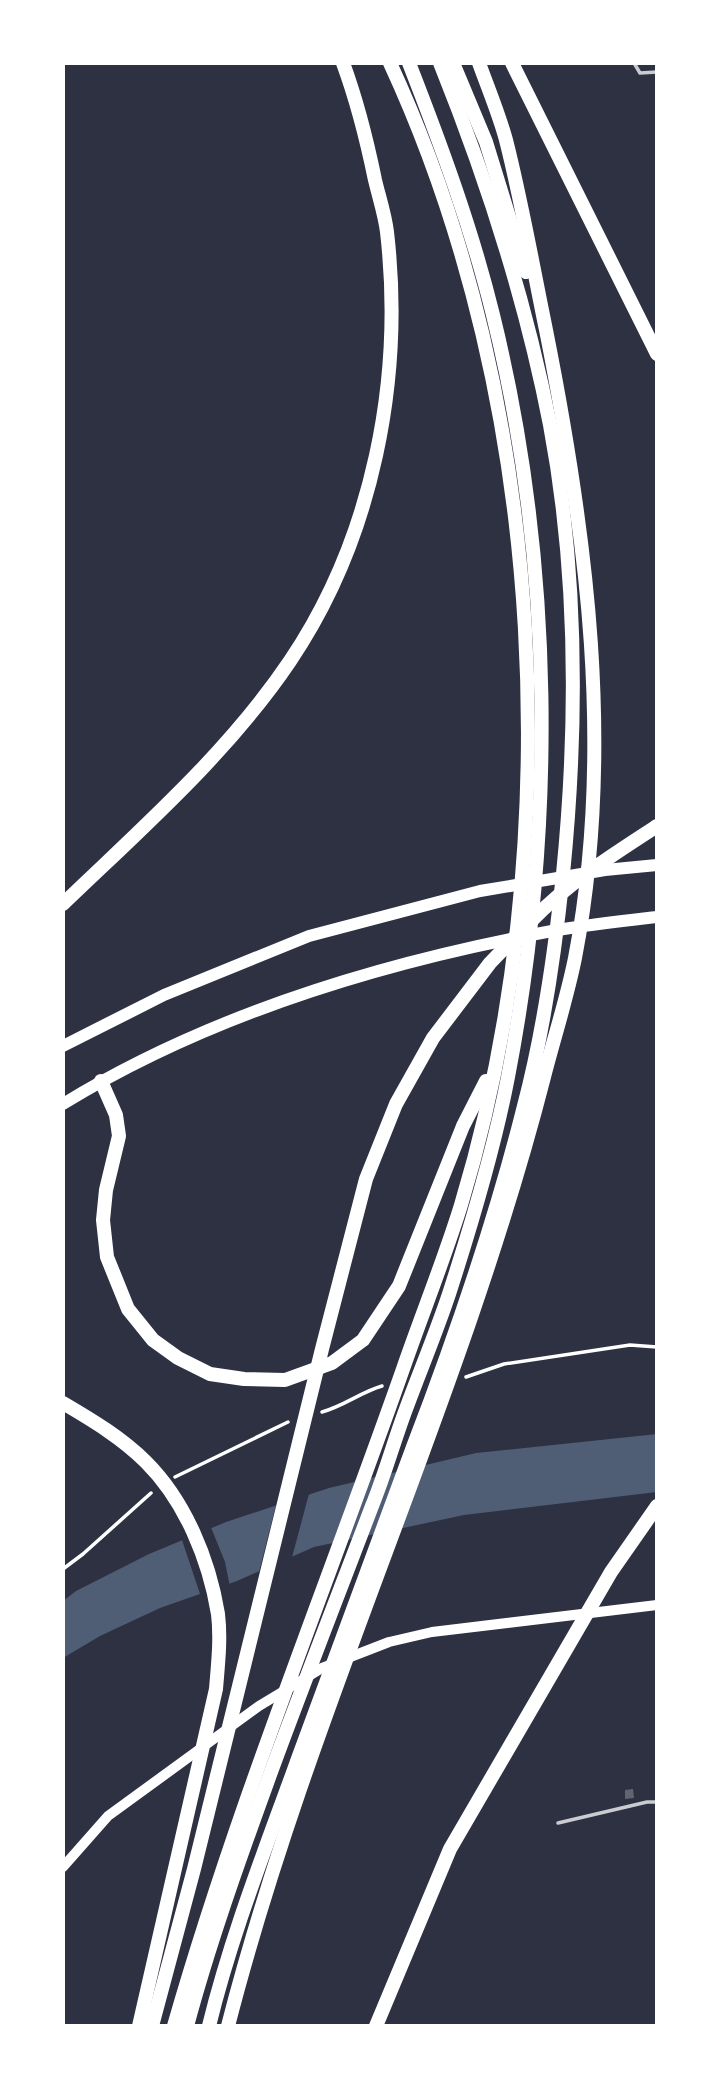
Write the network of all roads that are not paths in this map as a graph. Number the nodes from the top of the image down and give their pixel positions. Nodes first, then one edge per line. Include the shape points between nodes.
1 (344, 63) edge
2 (390, 63) edge
3 (409, 63) edge
4 (440, 63) edge
5 (453, 63) edge
6 (479, 63) edge
7 (512, 63) edge
8 (634, 63) edge
9 (657, 72) edge
10 (549, 344) junction
11 (657, 354) edge
12 (535, 747) junction
13 (657, 826) edge
14 (657, 865) edge
15 (63, 904) edge
16 (657, 917) edge
17 (63, 1046) edge
18 (496, 1061) junction
19 (101, 1081) junction
20 (63, 1104) edge
21 (63, 1403) edge
22 (657, 1506) edge
23 (657, 1605) edge
24 (292, 1792) junction
25 (657, 1802) edge
26 (558, 1823) dead end
27 (240, 1839) junction
28 (63, 1867) edge
29 (139, 2026) edge
30 (152, 2026) edge
31 (174, 2026) edge
32 (187, 2026) edge
33 (209, 2026) edge
34 (228, 2026) edge
35 (376, 2026) edge

1 - 15 highway via 386,229 392,299 388,380 377,453 353,532 328,597 289,662 230,739
2 - 12 highway via 450,219 487,358 508,463
3 - 12 highway via 462,206 493,314 513,413 538,605
4 - 24 highway via 480,164 519,292 550,427 572,620 573,747 555,953 526,1102 439,1378
5 - 10 highway via 486,142
6 - 10 highway via 505,135
7 - 11 highway
8 - 9 lane via 640,73
10 - 24 highway via 591,620 591,845 575,960 521,1168 482,1290
12 - 18 highway via 509,993
12 - 27 highway via 537,870 528,959 496,1131 448,1297 374,1503
13 - 30 highway via 596,865 545,906 490,963 433,1038 396,1104 366,1179
14 - 17 highway via 480,891 309,936 164,995
16 - 19 highway via 553,931 431,956 306,993 217,1027
18 - 19 highway via 463,1126 399,1286 363,1340 332,1363 285,1380 210,1374 178,1359 153,1340 128,1309 107,1257 103,1220 119,1136 117,1115
18 - 27 highway via 460,1206
19 - 20 highway
21 - 29 highway via 119,1440 161,1480 187,1519 209,1576 218,1616 216,1689
22 - 35 highway via 611,1572 450,1849
23 - 28 main road via 432,1632 389,1642 323,1668 259,1706 107,1816
24 - 33 highway via 236,1930
24 - 34 highway
25 - 26 lane
27 - 31 highway via 203,1924
27 - 32 highway

